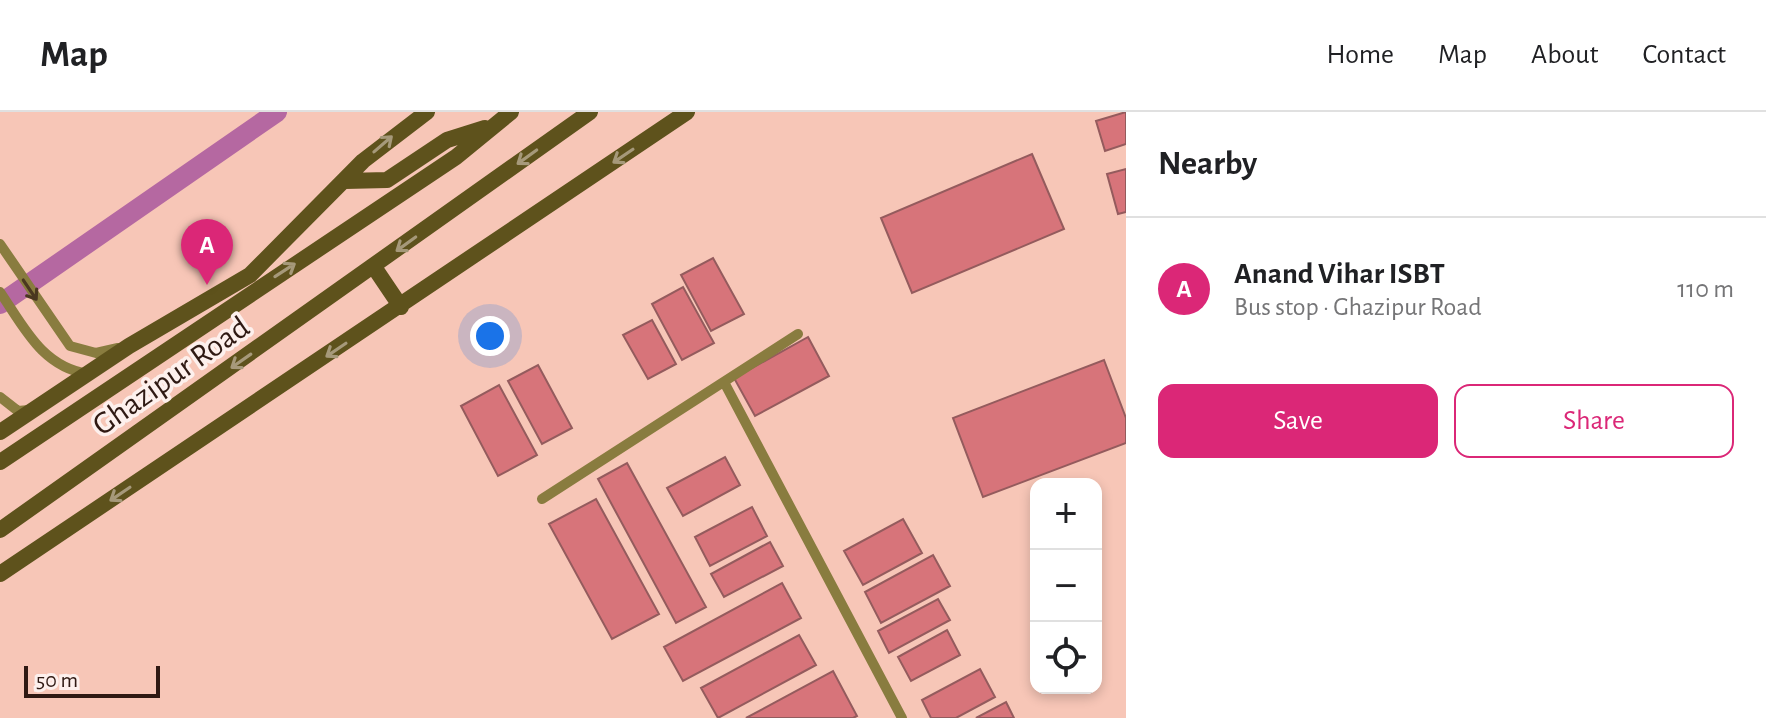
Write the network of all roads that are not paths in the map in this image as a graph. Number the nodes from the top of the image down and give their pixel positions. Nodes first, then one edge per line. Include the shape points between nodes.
1 (427, 112) edge
2 (511, 112) edge
3 (590, 112) edge
4 (687, 112) edge
5 (489, 127) junction
6 (345, 181) junction
7 (1, 246) edge
8 (374, 267) junction
9 (0, 292) edge
10 (401, 307) junction
11 (798, 334) dead end
12 (129, 346) junction
13 (88, 374) junction
14 (724, 382) junction
15 (0, 397) edge
16 (37, 410) junction
17 (0, 432) edge
18 (0, 462) edge
19 (542, 499) dead end
20 (0, 530) edge
21 (0, 574) edge
22 (902, 718) edge

6 -> 1 main road
2 - 5 main road, Ghazipur Road
3 -> 8 main road, Ghazipur Road
4 -> 10 main road
5 - 6 main road via 447,140 387,180
18 -> 5 main road, Ghazipur Road via 456,157
6 - 12 main road via 250,275
7 -> 12 lane via 70,346 83,352
8 - 10 main road
8 -> 20 main road, Ghazipur Road
9 - 13 lane via 36,345 61,366
10 -> 21 main road
11 - 14 lane
12 - 13 main road
13 - 16 main road
14 - 19 lane
14 - 22 lane
15 - 16 lane via 18,411
16 - 17 main road

